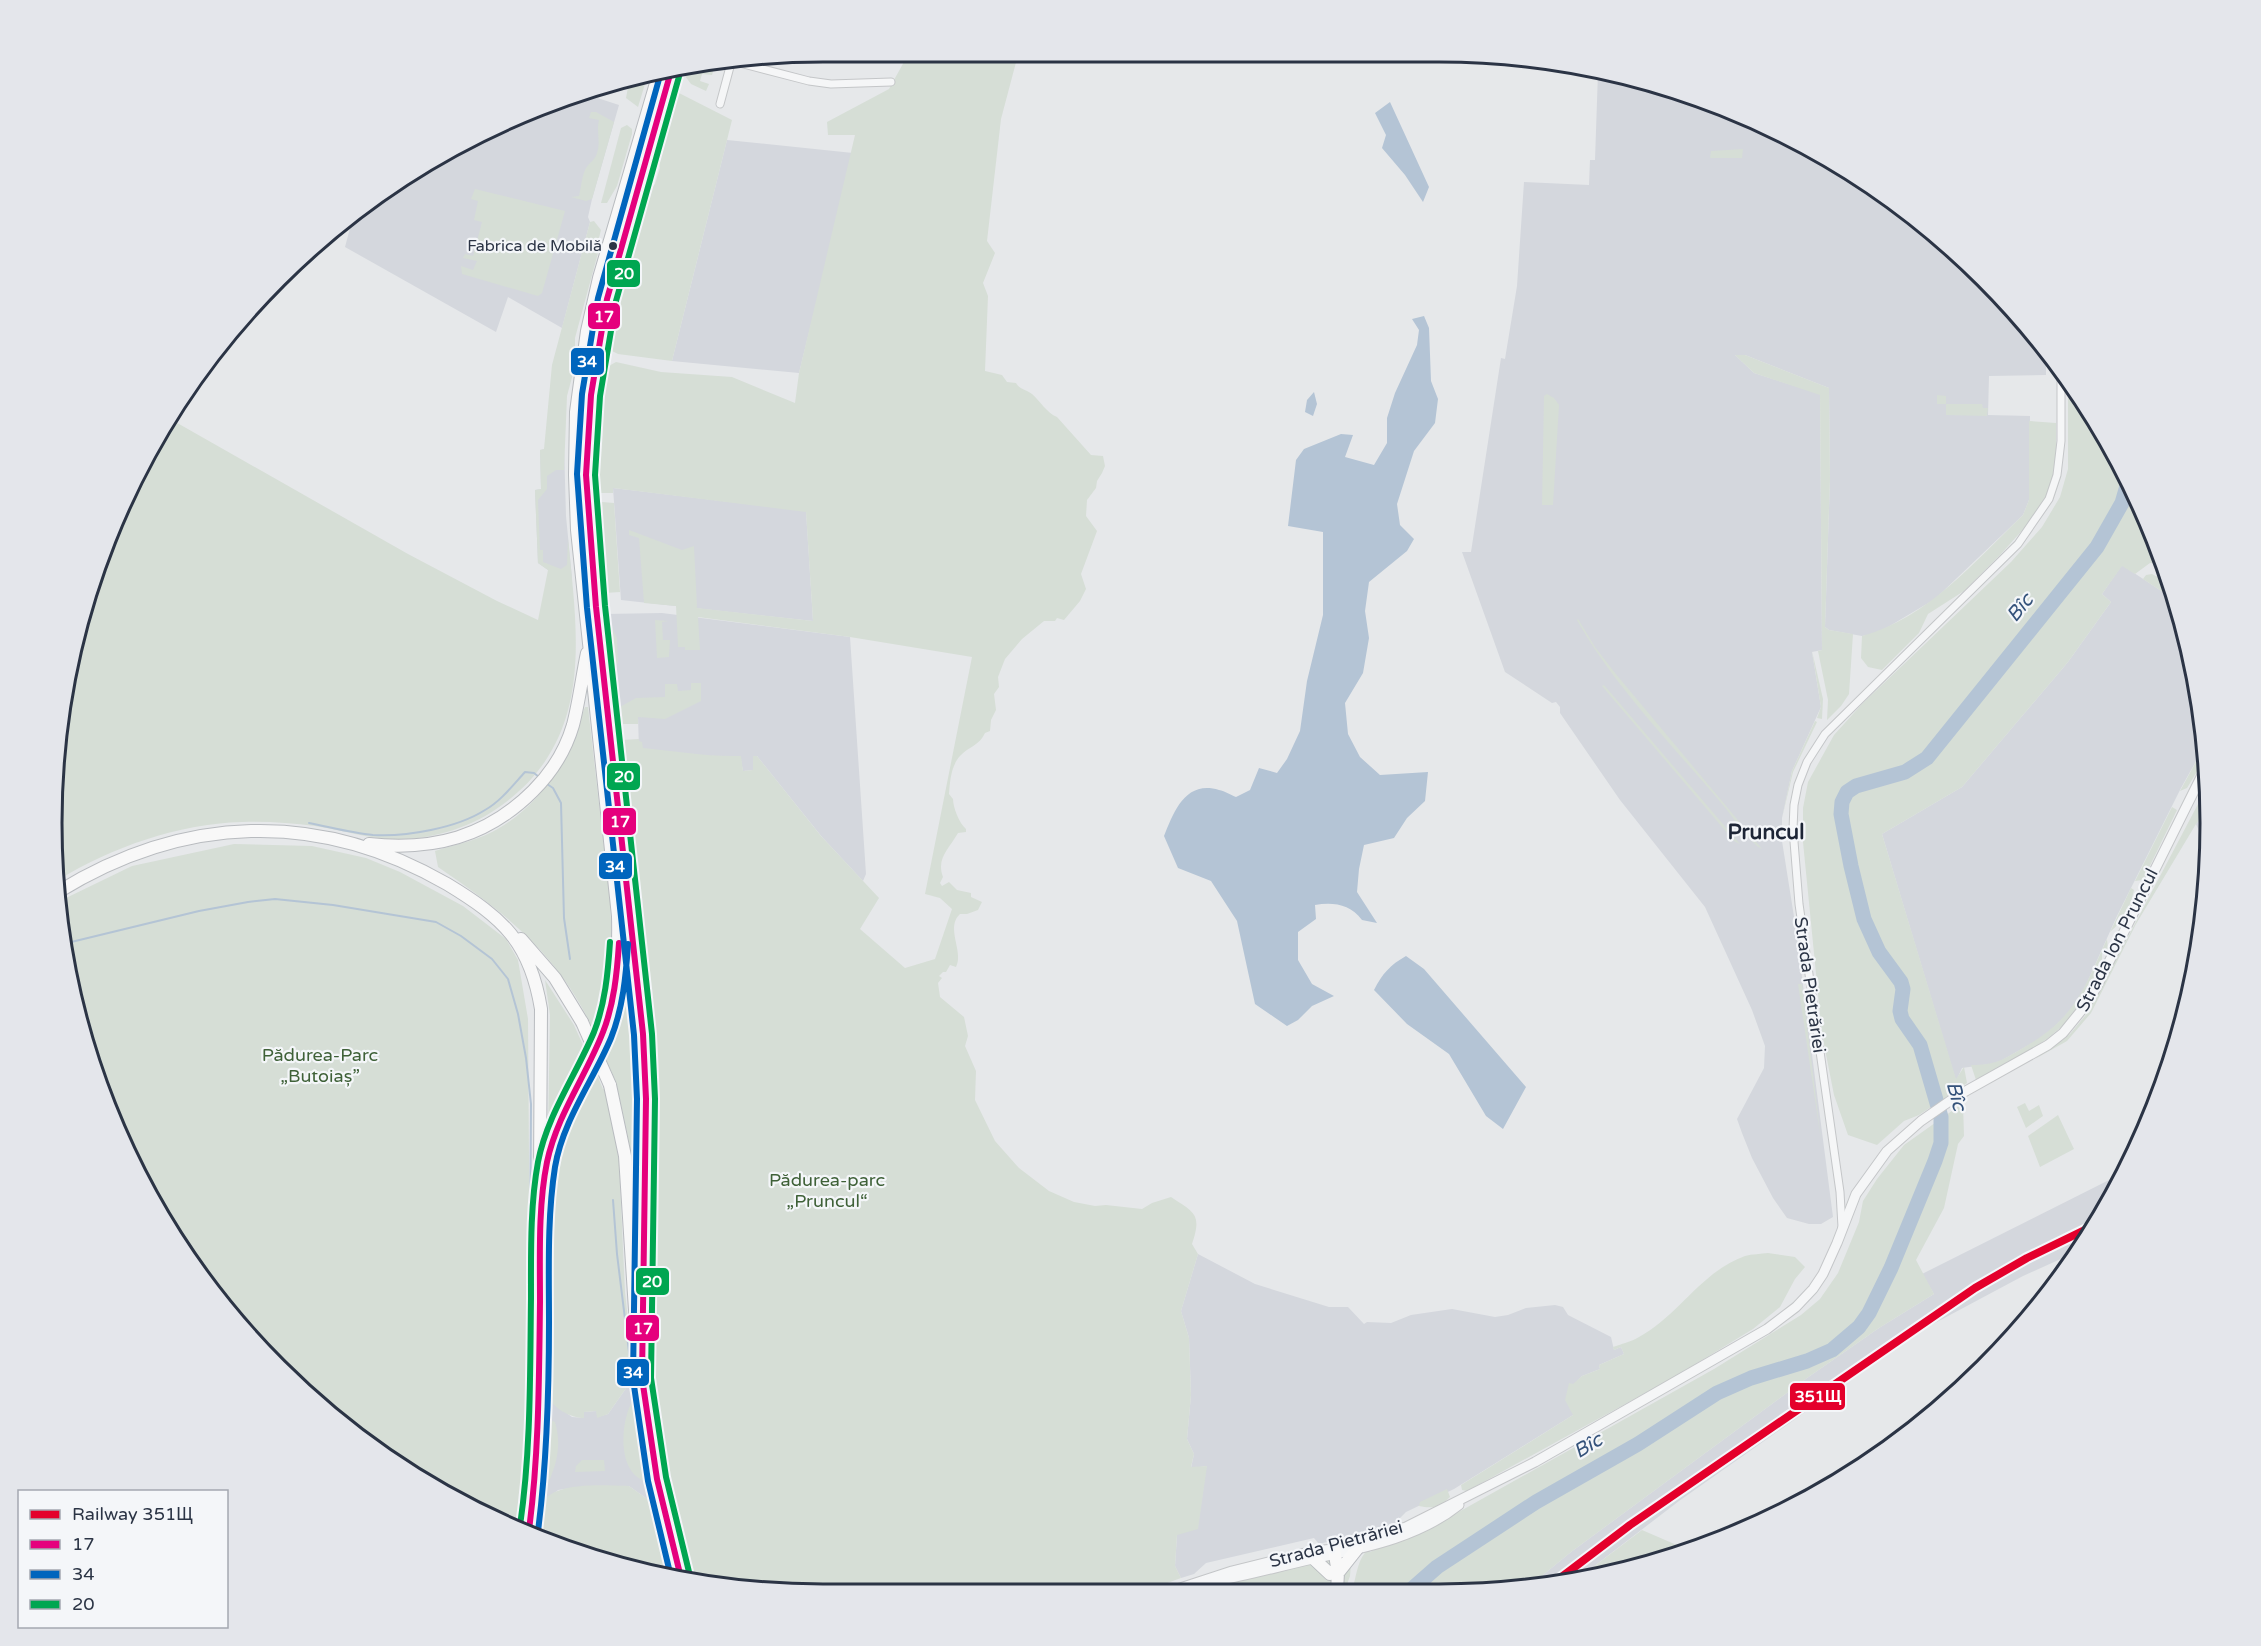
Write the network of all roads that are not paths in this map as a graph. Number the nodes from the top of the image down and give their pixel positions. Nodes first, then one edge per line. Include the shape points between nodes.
1 (749, 65) edge
2 (730, 67) edge
3 (669, 77) edge
4 (657, 80) edge
5 (891, 82) dead end
6 (720, 104) dead end
7 (2061, 386) edge
8 (589, 643) junction
9 (603, 714) junction
10 (2198, 782) edge
11 (356, 843) junction
12 (65, 888) edge
13 (511, 932) junction
14 (540, 1221) junction
15 (1842, 1229) junction
16 (642, 1362) junction
17 (1469, 1497) junction
18 (529, 1526) edge
19 (1357, 1549) junction
20 (1331, 1552) junction
21 (1314, 1559) junction
22 (679, 1571) edge
23 (1334, 1574) junction
24 (1200, 1582) junction
25 (1194, 1584) edge
26 (1333, 1584) edge
27 (1336, 1584) edge

1 - 5 street via 831,84
2 - 6 street
3 - 9 highway via 607,299 591,395 587,496
4 - 8 highway via 599,278 576,412 574,475
7 - 15 street, Strada Pietrăriei via 2061,441 2057,476 2049,499 2018,544 1825,734 1798,785 1793,829 1799,904
8 - 9 highway
8 - 11 highway via 573,726 566,743 549,773 515,808 487,827 456,838 393,846
9 - 14 highway via 618,963 604,1030 556,1131
9 - 16 highway via 644,1045
10 - 15 street, Strada Ion Pruncul via 2096,988 2076,1019 2048,1045 1957,1096 1887,1151 1856,1194
11 - 12 highway via 274,831 205,835 134,854
11 - 13 highway via 437,879 476,903
13 - 14 highway via 530,964 541,1009
13 - 16 highway, bridge via 526,944 566,995 610,1085 625,1156 634,1312
14 - 18 highway via 537,1438
15 - 17 street, Strada Pietrăriei via 1813,1289 1767,1329
16 - 22 highway via 652,1450
17 - 19 street, Strada Pietrăriei via 1449,1513 1407,1535
17 - 20 street, Strada Pietrăriei via 1406,1527
19 - 20 street, Strada Pietrăriei
19 - 23 highway
20 - 21 street, Strada Pietrăriei
20 - 23 highway
20 - 24 street, Strada Pietrăriei via 1232,1570
21 - 23 highway
21 - 24 street, Strada Pietrăriei
23 - 26 highway
23 - 27 highway
24 - 25 street, Strada Pietrăriei

